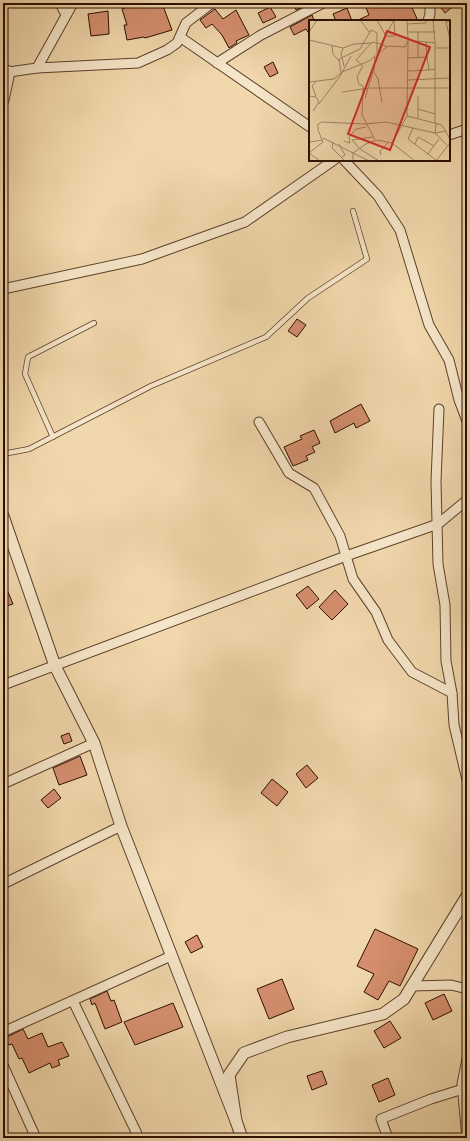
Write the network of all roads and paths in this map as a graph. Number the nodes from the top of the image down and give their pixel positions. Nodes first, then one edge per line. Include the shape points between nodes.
1 (60, 3) edge
2 (73, 3) edge
3 (212, 3) edge
4 (323, 3) edge
5 (430, 3) edge
6 (66, 16) junction
7 (428, 20) edge
8 (180, 37) junction
9 (217, 62) junction
10 (38, 68) junction
11 (6, 71) edge
12 (3, 100) edge
13 (309, 126) edge
14 (467, 129) edge
15 (450, 135) edge
16 (333, 161) edge
17 (345, 161) edge
18 (353, 211) dead end
19 (3, 289) edge
20 (94, 323) dead end
21 (439, 409) dead end
22 (467, 421) edge
23 (259, 422) dead end
24 (53, 437) junction
25 (3, 454) edge
26 (467, 500) edge
27 (3, 516) edge
28 (438, 524) junction
29 (346, 556) junction
30 (55, 666) junction
31 (3, 685) edge
32 (452, 693) junction
33 (94, 743) junction
34 (467, 780) edge
35 (3, 784) edge
36 (121, 826) junction
37 (3, 884) edge
38 (467, 896) edge
39 (171, 956) junction
40 (412, 986) junction
41 (467, 989) edge
42 (73, 1001) junction
43 (3, 1032) edge
44 (467, 1059) edge
45 (3, 1065) edge
46 (463, 1089) junction
47 (236, 1121) junction
48 (36, 1138) edge
49 (138, 1138) edge
50 (242, 1138) edge
51 (388, 1138) edge
52 (467, 1138) edge

1 - 6 street
2 - 6 street
3 - 8 street via 186,23
4 - 9 street via 260,34
5 - 7 street
6 - 10 street
8 - 9 street
8 - 10 street via 168,50 138,63
9 - 13 street
10 - 11 street
11 - 12 street
14 - 15 street
16 - 19 street via 245,222 142,259
17 - 22 street via 378,196 400,230 429,325 449,360
18 - 24 lane via 367,259 308,298 266,337 151,386
20 - 24 lane via 28,357 25,374
21 - 28 street via 436,481
23 - 29 street via 289,473 314,488 340,536
24 - 25 lane via 29,449
26 - 28 street
27 - 30 street
28 - 29 street
28 - 32 street via 438,564 445,605 446,661
29 - 30 street
29 - 32 street via 353,579 376,612 388,640 412,672
30 - 31 street
30 - 33 street
32 - 34 street via 454,725
33 - 35 street
33 - 36 street
36 - 37 street
36 - 39 street
38 - 40 street
39 - 42 street
39 - 47 street
40 - 41 street via 451,985
40 - 47 street via 404,999 383,1014 287,1037 244,1053 229,1075
42 - 43 street
42 - 49 street
44 - 46 street
45 - 48 street
46 - 51 street via 381,1119
46 - 52 street
47 - 50 street

